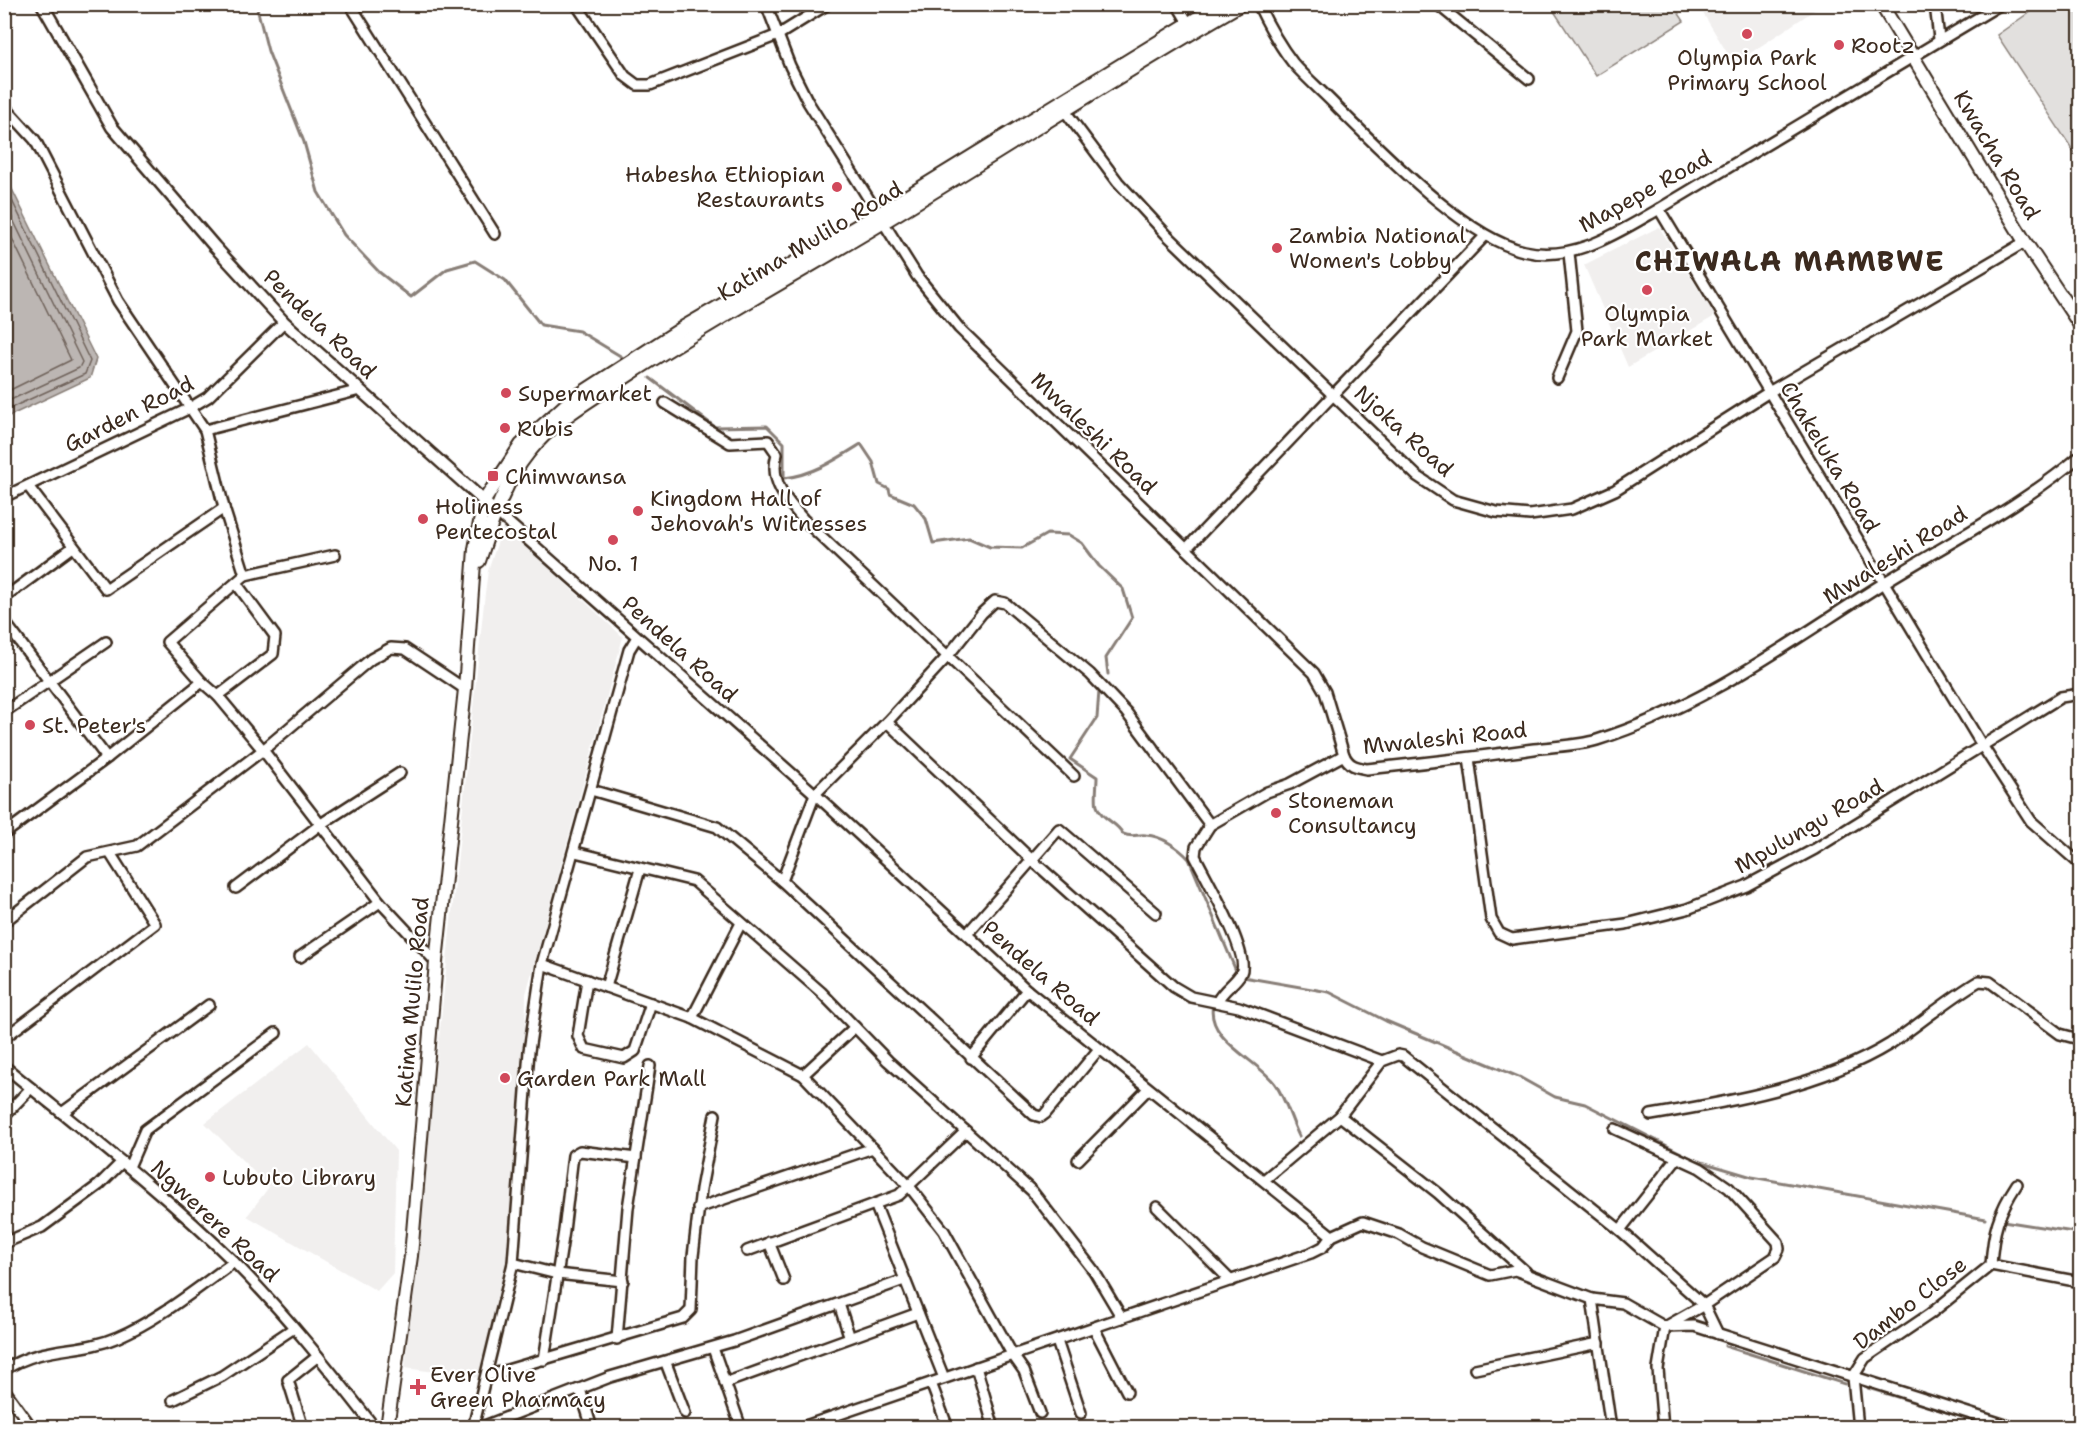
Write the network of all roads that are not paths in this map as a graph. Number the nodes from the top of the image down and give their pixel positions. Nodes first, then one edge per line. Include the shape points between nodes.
1 (42, 4) edge
2 (350, 4) edge
3 (576, 4) edge
4 (765, 4) edge
5 (828, 4) edge
6 (1177, 4) edge
7 (1220, 4) edge
8 (1241, 4) edge
9 (1258, 4) edge
10 (1437, 4) edge
11 (1881, 4) edge
12 (1935, 4) edge
13 (2001, 4) edge
14 (1191, 27) junction
15 (778, 35) junction
16 (1939, 39) junction
17 (1912, 56) junction
18 (1528, 79) dead end
19 (4, 106) edge
20 (1062, 108) junction
21 (1659, 209) junction
22 (881, 218) junction
23 (495, 234) dead end
24 (1485, 236) junction
25 (2025, 242) junction
26 (1569, 253) junction
27 (284, 322) junction
28 (2080, 325) edge
29 (1557, 378) dead end
30 (360, 390) junction
31 (1769, 392) junction
32 (1335, 396) junction
33 (664, 403) dead end
34 (188, 409) junction
35 (204, 430) junction
36 (2080, 456) edge
37 (28, 486) junction
38 (4, 497) edge
39 (484, 501) junction
40 (224, 508) junction
41 (495, 510) junction
42 (73, 547) junction
43 (1186, 549) junction
44 (335, 555) dead end
45 (245, 575) junction
46 (472, 579) junction
47 (236, 584) junction
48 (1883, 584) junction
49 (4, 598) edge
50 (4, 621) edge
51 (636, 637) junction
52 (105, 642) dead end
53 (946, 657) junction
54 (50, 679) junction
55 (202, 682) junction
56 (465, 689) junction
57 (2080, 694) edge
58 (218, 696) junction
59 (4, 712) edge
60 (887, 722) junction
61 (1983, 747) junction
62 (263, 750) junction
63 (1344, 755) junction
64 (107, 758) junction
65 (1469, 758) junction
66 (400, 773) dead end
67 (1074, 776) dead end
68 (591, 790) junction
69 (815, 794) junction
70 (321, 824) junction
71 (1210, 825) junction
72 (4, 834) edge
73 (575, 852) junction
74 (110, 853) junction
75 (1033, 861) junction
76 (2080, 864) edge
77 (640, 869) junction
78 (782, 881) junction
79 (236, 888) dead end
80 (381, 903) junction
81 (1156, 913) dead end
82 (4, 922) edge
83 (741, 923) junction
84 (967, 934) junction
85 (300, 957) dead end
86 (436, 962) junction
87 (542, 964) junction
88 (587, 980) junction
89 (606, 987) junction
90 (1027, 990) junction
91 (1217, 1002) junction
92 (651, 1003) junction
93 (209, 1005) dead end
94 (692, 1018) junction
95 (855, 1027) junction
96 (276, 1033) dead end
97 (2080, 1035) edge
98 (4, 1038) edge
99 (1099, 1049) junction
100 (971, 1058) junction
101 (1382, 1061) junction
102 (4, 1066) edge
103 (650, 1066) dead end
104 (803, 1075) junction
105 (31, 1088) junction
106 (1148, 1089) junction
107 (62, 1113) junction
108 (715, 1115) dead end
109 (1651, 1115) dead end
110 (4, 1116) edge
111 (1340, 1116) junction
112 (1615, 1129) dead end
113 (966, 1131) junction
114 (873, 1148) junction
115 (636, 1158) junction
116 (1677, 1158) junction
117 (1078, 1160) dead end
118 (125, 1164) junction
119 (1264, 1180) junction
120 (2017, 1184) dead end
121 (909, 1186) junction
122 (875, 1204) junction
123 (1157, 1207) dead end
124 (699, 1208) junction
125 (1620, 1230) junction
126 (1332, 1236) junction
127 (769, 1242) junction
128 (4, 1243) edge
129 (747, 1251) dead end
130 (234, 1262) junction
131 (513, 1263) junction
132 (1991, 1266) junction
133 (557, 1274) junction
134 (1530, 1275) junction
135 (784, 1280) dead end
136 (904, 1280) junction
137 (623, 1281) junction
138 (1231, 1281) junction
139 (2080, 1282) edge
140 (1592, 1299) junction
141 (839, 1304) junction
142 (1704, 1305) junction
143 (918, 1312) junction
144 (1122, 1318) junction
145 (1665, 1326) junction
146 (294, 1328) junction
147 (1094, 1328) junction
148 (1718, 1334) junction
149 (849, 1335) junction
150 (617, 1339) junction
151 (1057, 1341) junction
152 (1599, 1343) junction
153 (713, 1347) junction
154 (1012, 1354) junction
155 (318, 1356) junction
156 (544, 1360) junction
157 (666, 1363) junction
158 (976, 1367) junction
159 (1475, 1368) dead end
160 (4, 1370) edge
161 (487, 1376) junction
162 (1853, 1377) junction
163 (944, 1378) junction
164 (725, 1383) junction
165 (931, 1383) junction
166 (4, 1389) edge
167 (580, 1389) junction
168 (1127, 1392) dead end
169 (173, 1400) dead end
170 (685, 1413) dead end
171 (1040, 1413) dead end
172 (1081, 1413) dead end
173 (32, 1428) edge
174 (303, 1428) edge
175 (375, 1428) edge
176 (387, 1428) edge
177 (473, 1428) edge
178 (479, 1428) edge
179 (592, 1428) edge
180 (741, 1428) edge
181 (799, 1428) edge
182 (948, 1428) edge
183 (994, 1428) edge
184 (1611, 1428) edge
185 (1664, 1428) edge
186 (1858, 1428) edge
187 (2015, 1428) edge

1 - 27 street, Pendela Road via 112,127
2 - 23 street
3 - 15 street via 625,75 637,85 667,81
4 - 15 street, Mwaleshi Road
5 - 15 street
6 - 14 street
7 - 14 main road, Katima Mulilo Road
8 - 14 main road, Katima Mulilo Road
9 - 24 street, Mapepe Road via 1270,31 1294,63 1373,142
10 - 18 street
11 - 17 main road, Kwacha Road
12 - 16 street
13 - 16 street, Mapepe Road
14 - 20 main road, Katima Mulilo Road
15 - 22 street, Mwaleshi Road via 808,102
16 - 17 street, Mapepe Road
17 - 21 street, Mapepe Road
17 - 25 main road, Kwacha Road
19 - 34 street via 35,140 99,267
20 - 22 main road, Katima Mulilo Road
20 - 32 street, Njoka Road via 1118,182 1166,234
21 - 26 street, Mapepe Road via 1612,236
21 - 31 street, Chakeluka Road
22 - 39 main road, Katima Mulilo Road via 684,327 571,400 521,445
22 - 41 main road, Katima Mulilo Road via 577,408 529,452
22 - 43 street, Mwaleshi Road via 917,276 959,328
24 - 26 street, Mapepe Road via 1524,252
24 - 32 street
25 - 28 main road, Kwacha Road
25 - 31 street, Njoka Road
26 - 29 street via 1577,332
27 - 30 street, Pendela Road
27 - 34 street, Garden Road via 207,397
30 - 35 street
30 - 39 street, Pendela Road
31 - 32 street, Njoka Road via 1615,490 1572,509 1530,515 1496,512 1453,500 1417,476
31 - 48 street, Chakeluka Road
32 - 43 street
33 - 53 street via 730,443 768,441 777,454 774,465 781,494
34 - 35 street
34 - 37 street, Garden Road
35 - 40 street
36 - 48 street, Mwaleshi Road via 2051,481
37 - 38 street, Garden Road
37 - 42 street
39 - 41 street, Pendela Road
39 - 46 main road, Katima Mulilo Road
40 - 42 street via 106,589
40 - 45 street
41 - 46 main road, Katima Mulilo Road
41 - 51 street, Pendela Road
42 - 49 street
43 - 63 street, Mwaleshi Road via 1314,673
44 - 45 street
45 - 47 street
46 - 56 main road, Katima Mulilo Road
47 - 55 street via 167,642
47 - 58 street via 275,636 273,654
48 - 61 street, Chakeluka Road
48 - 65 street, Mwaleshi Road via 1722,686 1650,721 1594,741
50 - 54 street
51 - 68 street via 629,650
51 - 69 street, Pendela Road
52 - 54 street
53 - 60 street
53 - 67 street
53 - 71 street via 995,600 1005,603 1090,674 1126,712
54 - 59 street
54 - 64 street
55 - 58 street
55 - 64 street
56 - 62 street via 405,649 391,648 371,659
56 - 86 main road, Katima Mulilo Road
57 - 61 street, Mpulungu Road via 2061,698
58 - 62 street
60 - 69 street
60 - 75 street
61 - 65 street, Mpulungu Road via 1746,886 1687,909 1626,924 1512,939 1499,933 1491,919
61 - 76 street, Chakeluka Road via 2031,820
62 - 70 street
62 - 74 street via 137,846
63 - 65 street, Mwaleshi Road via 1348,763 1367,769
63 - 71 street
64 - 72 street
66 - 70 street
68 - 73 street
68 - 78 street via 717,827
69 - 78 street
69 - 84 street, Pendela Road
70 - 79 street
70 - 80 street
71 - 91 street via 1196,847 1195,856 1237,942 1243,964
73 - 77 street
73 - 87 street
74 - 82 street via 87,857
74 - 98 street via 155,924
75 - 81 street via 1059,829
75 - 84 street
75 - 91 street via 1174,987 1191,997
77 - 83 street via 694,881
77 - 89 street
78 - 100 street
80 - 85 street
80 - 86 street
83 - 94 street
83 - 95 street
84 - 90 street, Pendela Road
86 - 176 main road, Katima Mulilo Road via 411,1256
87 - 88 street
87 - 131 street via 529,1051
88 - 89 street
88 - 92 street via 578,1036 584,1049 629,1056 635,1051
89 - 92 street
90 - 99 street, Pendela Road
90 - 100 street
91 - 101 street
92 - 94 street
93 - 107 street
94 - 104 street
95 - 104 street
95 - 113 street
96 - 118 street via 146,1130
97 - 109 street via 2075,1038 2060,1034 1989,982 1979,981 1889,1044 1837,1071
99 - 100 street via 1041,1117
99 - 106 street, Pendela Road
101 - 111 street
101 - 125 street via 1403,1056
102 - 105 street, Ngwerere Road
103 - 115 street
104 - 114 street
105 - 107 street, Ngwerere Road
105 - 110 street
106 - 117 street
106 - 119 street, Pendela Road
107 - 118 street, Ngwerere Road
108 - 124 street
111 - 119 street
111 - 134 street via 1438,1193
112 - 116 street
113 - 121 street
113 - 144 street via 1032,1191 1094,1271
114 - 121 street
114 - 124 street
115 - 133 street via 580,1151 573,1155
115 - 137 street
116 - 125 street
116 - 142 street via 1729,1188 1778,1242 1775,1257
118 - 128 street via 42,1227
118 - 130 street, Ngwerere Road
119 - 126 street, Pendela Road
120 - 132 street via 2000,1210
121 - 122 street via 899,1195
121 - 154 street via 944,1231
122 - 127 street
122 - 136 street
123 - 138 street
124 - 150 street via 691,1310 683,1318
125 - 142 street
126 - 134 street via 1364,1222 1490,1275 1515,1270
126 - 138 street via 1311,1253
127 - 129 street
127 - 135 street
130 - 146 street, Ngwerere Road
130 - 160 street via 149,1322 116,1338 40,1352
131 - 133 street
131 - 161 street
132 - 139 street, Dambo Close
132 - 162 street, Dambo Close via 1865,1358
133 - 137 street
133 - 156 street
134 - 140 street
136 - 141 street
136 - 143 street
137 - 150 street
138 - 144 street
140 - 145 street via 1623,1303
140 - 152 street
141 - 149 street
141 - 153 street
142 - 145 street
142 - 148 street
143 - 149 street
143 - 163 street
144 - 147 street
145 - 148 street via 1694,1326
145 - 185 street via 1658,1369
146 - 155 street, Ngwerere Road
146 - 169 street via 222,1376
147 - 151 street
147 - 168 street
148 - 162 street
149 - 164 street
150 - 156 street
151 - 154 street
151 - 172 street
152 - 159 street
152 - 184 street
153 - 157 street
153 - 164 street
154 - 158 street
154 - 171 street via 1024,1371
155 - 174 street via 288,1380
155 - 175 street, Ngwerere Road
156 - 161 street
157 - 167 street
157 - 170 street
158 - 163 street
158 - 183 street
161 - 177 street
162 - 186 street, Dambo Close
162 - 187 street
163 - 165 street
164 - 180 street
165 - 181 street
165 - 182 street
166 - 173 street
167 - 178 street
167 - 179 street

